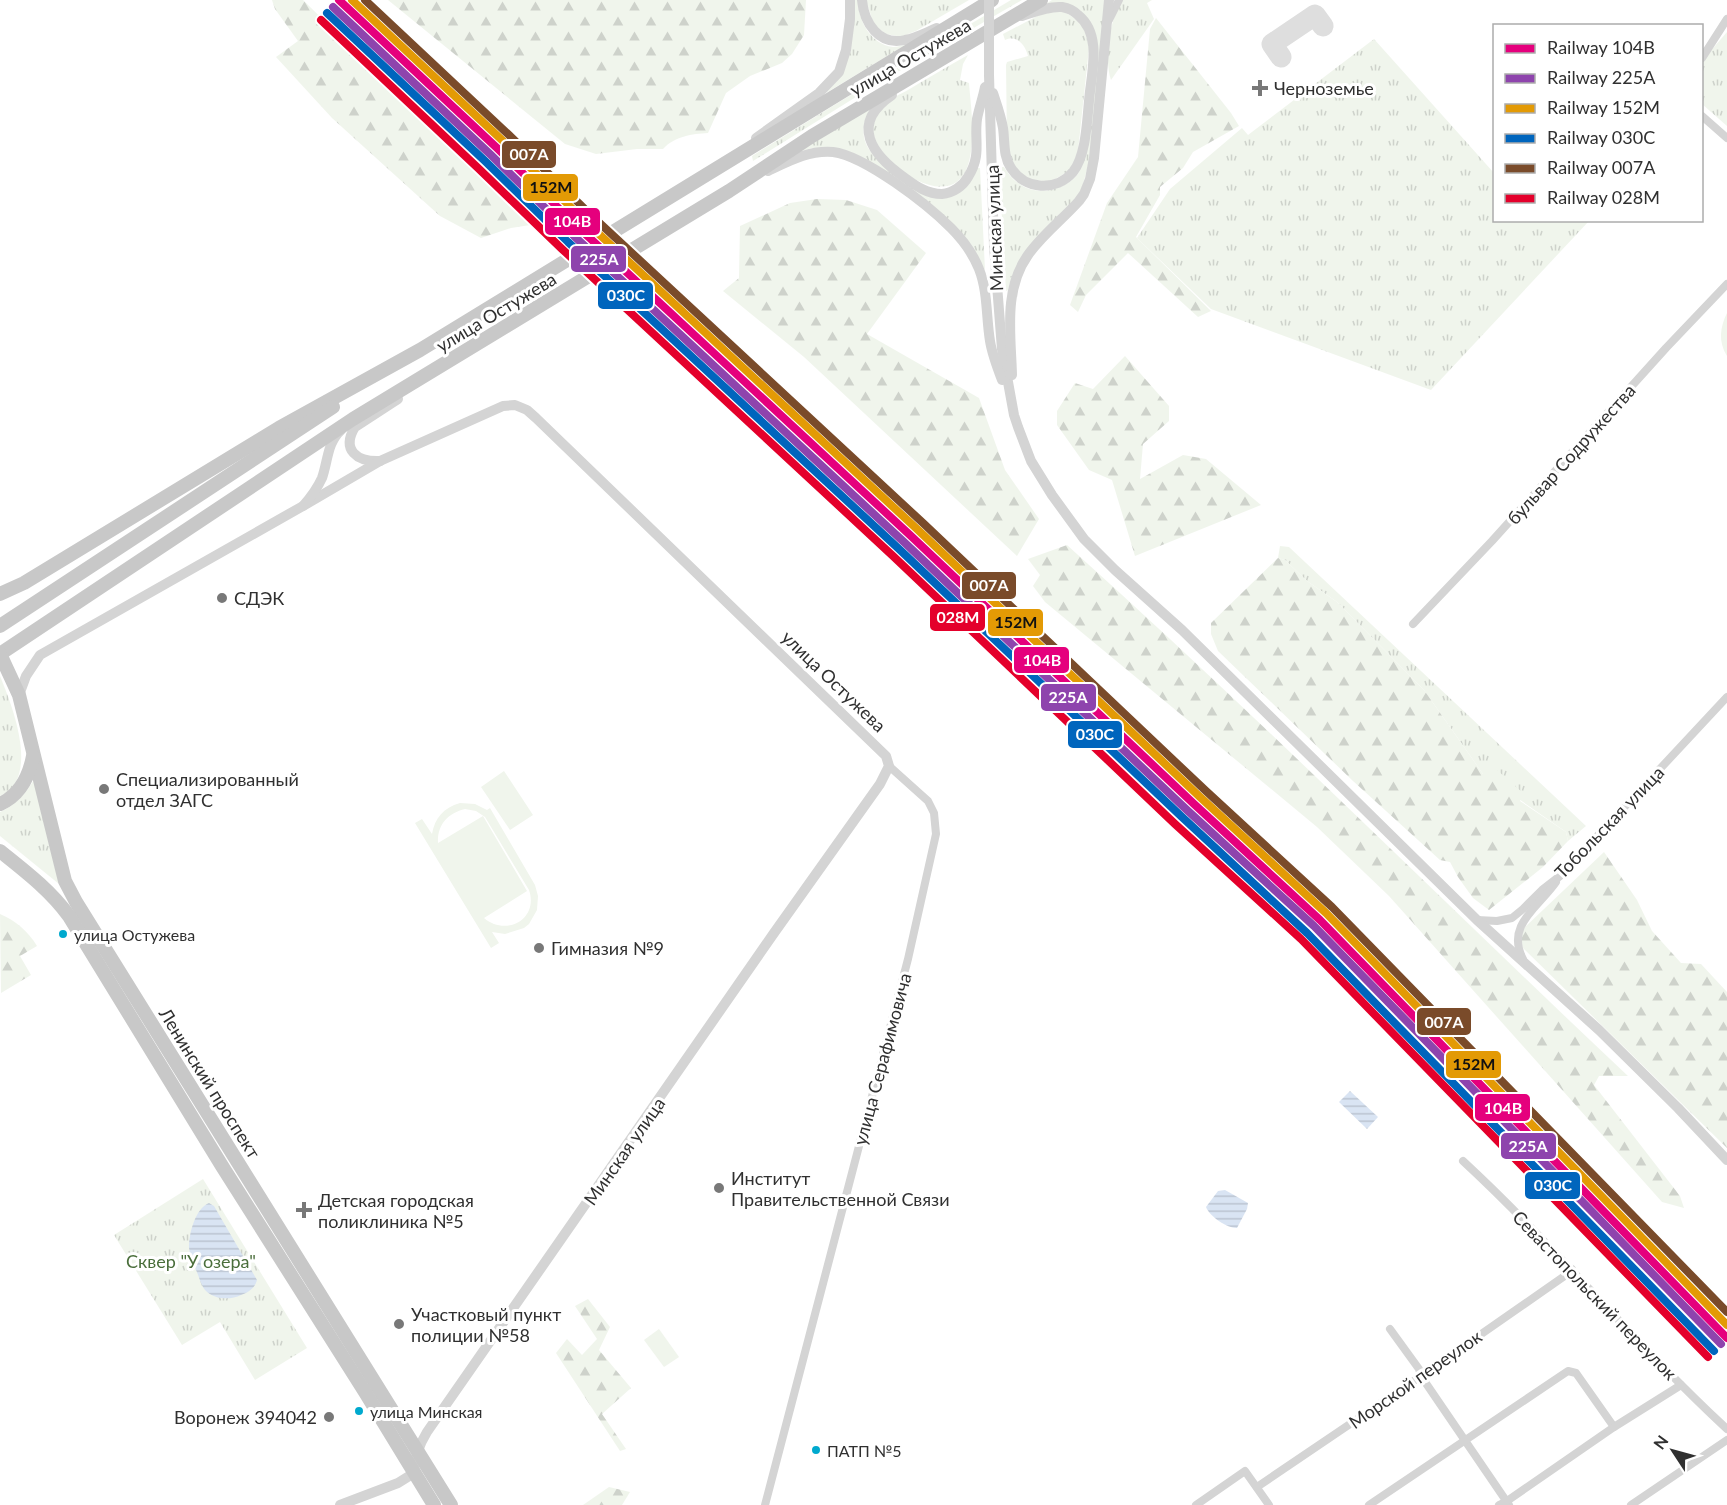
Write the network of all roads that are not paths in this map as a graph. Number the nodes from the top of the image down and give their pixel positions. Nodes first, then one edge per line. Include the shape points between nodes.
1 (850, 0) edge
2 (862, 0) edge
3 (991, 0) edge
4 (1041, 0) edge
5 (1109, 0) edge
6 (1119, 0) edge
7 (965, 16) junction
8 (1010, 19) junction
9 (1727, 19) edge
10 (1105, 41) junction
11 (959, 49) junction
12 (1703, 55) edge
13 (988, 75) junction
14 (1703, 118) edge
15 (1727, 138) edge
16 (710, 171) junction
17 (729, 191) junction
18 (1727, 284) edge
19 (420, 350) junction
20 (434, 371) junction
21 (1014, 415) junction
22 (353, 419) junction
23 (380, 461) junction
24 (303, 506) junction
25 (0, 594) edge
26 (1413, 624) dead end
27 (0, 626) edge
28 (0, 654) edge
29 (19, 695) junction
30 (1727, 697) edge
31 (34, 754) junction
32 (890, 766) junction
33 (0, 804) edge
34 (0, 851) edge
35 (1560, 876) junction
36 (1477, 920) junction
37 (1526, 965) junction
38 (1727, 1160) edge
39 (1463, 1161) dead end
40 (1572, 1269) junction
41 (1390, 1329) dead end
42 (1421, 1376) junction
43 (1681, 1385) junction
44 (1614, 1427) junction
45 (1727, 1429) edge
46 (1727, 1440) edge
47 (1464, 1441) junction
48 (417, 1451) junction
49 (414, 1473) junction
50 (1257, 1487) junction
51 (1505, 1504) edge
52 (340, 1505) edge
53 (434, 1505) edge
54 (451, 1505) edge
55 (765, 1505) edge
56 (1197, 1505) edge
57 (1269, 1505) edge
58 (1369, 1505) edge
59 (1631, 1505) edge

1 - 16 street via 846,50 833,80
2 - 7 street via 870,27 895,41 905,41
3 - 7 main road, улица Остужева
3 - 13 street, Минская улица, bridge
4 - 8 main road, улица Остужева
5 - 10 street
6 - 10 street via 1110,16
7 - 16 main road, улица Остужева
8 - 11 main road, улица Остужева
8 - 13 street via 1063,7 1081,17 1090,30 1093,54 1084,140 1076,167 1065,179 1039,186 1021,179 1011,169
9 - 12 street
10 - 21 street via 1096,143 1087,188 1029,254 1013,290 1010,324
11 - 13 street via 873,112 870,137 884,162 930,192 943,194 962,186 976,157 977,120
11 - 17 main road, улица Остужева via 822,130
13 - 21 street, Минская улица via 998,313
14 - 15 street
16 - 19 main road, улица Остужева
17 - 20 main road, улица Остужева
17 - 21 street via 806,154 833,152 870,166 918,200 960,238 980,270 990,341
18 - 26 street, бульвар Содружества
19 - 25 main road, улица Остужева via 279,428 24,584
19 - 27 main road
20 - 22 main road, улица Остужева
20 - 23 street via 351,434 350,446 355,455 369,462
21 - 36 street, Минская улица via 1027,452 1045,484 1084,539
22 - 24 street, улица Остужева via 334,437 322,477
22 - 28 main road
23 - 24 street, улица Остужева
23 - 32 street, улица Остужева via 503,406 527,410 886,756
24 - 29 street, улица Остужева via 40,655
28 - 29 main road, Ленинский проспект
29 - 31 main road, Ленинский проспект
30 - 35 street, Тобольская улица
31 - 33 main road via 20,789
31 - 48 main road, Ленинский проспект via 65,881 76,902
32 - 48 street, Минская улица
32 - 55 street, улица Серафимовича via 928,801 934,813 936,834 909,959
34 - 49 main road, Ленинский проспект via 58,900 69,916
35 - 36 street, Тобольская улица via 1512,918
35 - 37 street via 1521,926 1518,947
36 - 37 street, Минская улица
37 - 38 street, Минская улица via 1599,1030
39 - 40 street, Севастопольский переулок
40 - 42 street, Морской переулок
40 - 43 street, Севастопольский переулок
41 - 42 street
42 - 47 street
42 - 50 street, Морской переулок
43 - 44 street
43 - 45 street, Севастопольский переулок
44 - 47 street via 1576,1373 1568,1371
44 - 51 street
46 - 59 street
47 - 51 street
47 - 58 street
48 - 49 street, Минская улица
48 - 54 main road, Ленинский проспект
49 - 52 street
49 - 53 main road, Ленинский проспект
50 - 56 street via 1245,1471
50 - 57 street

